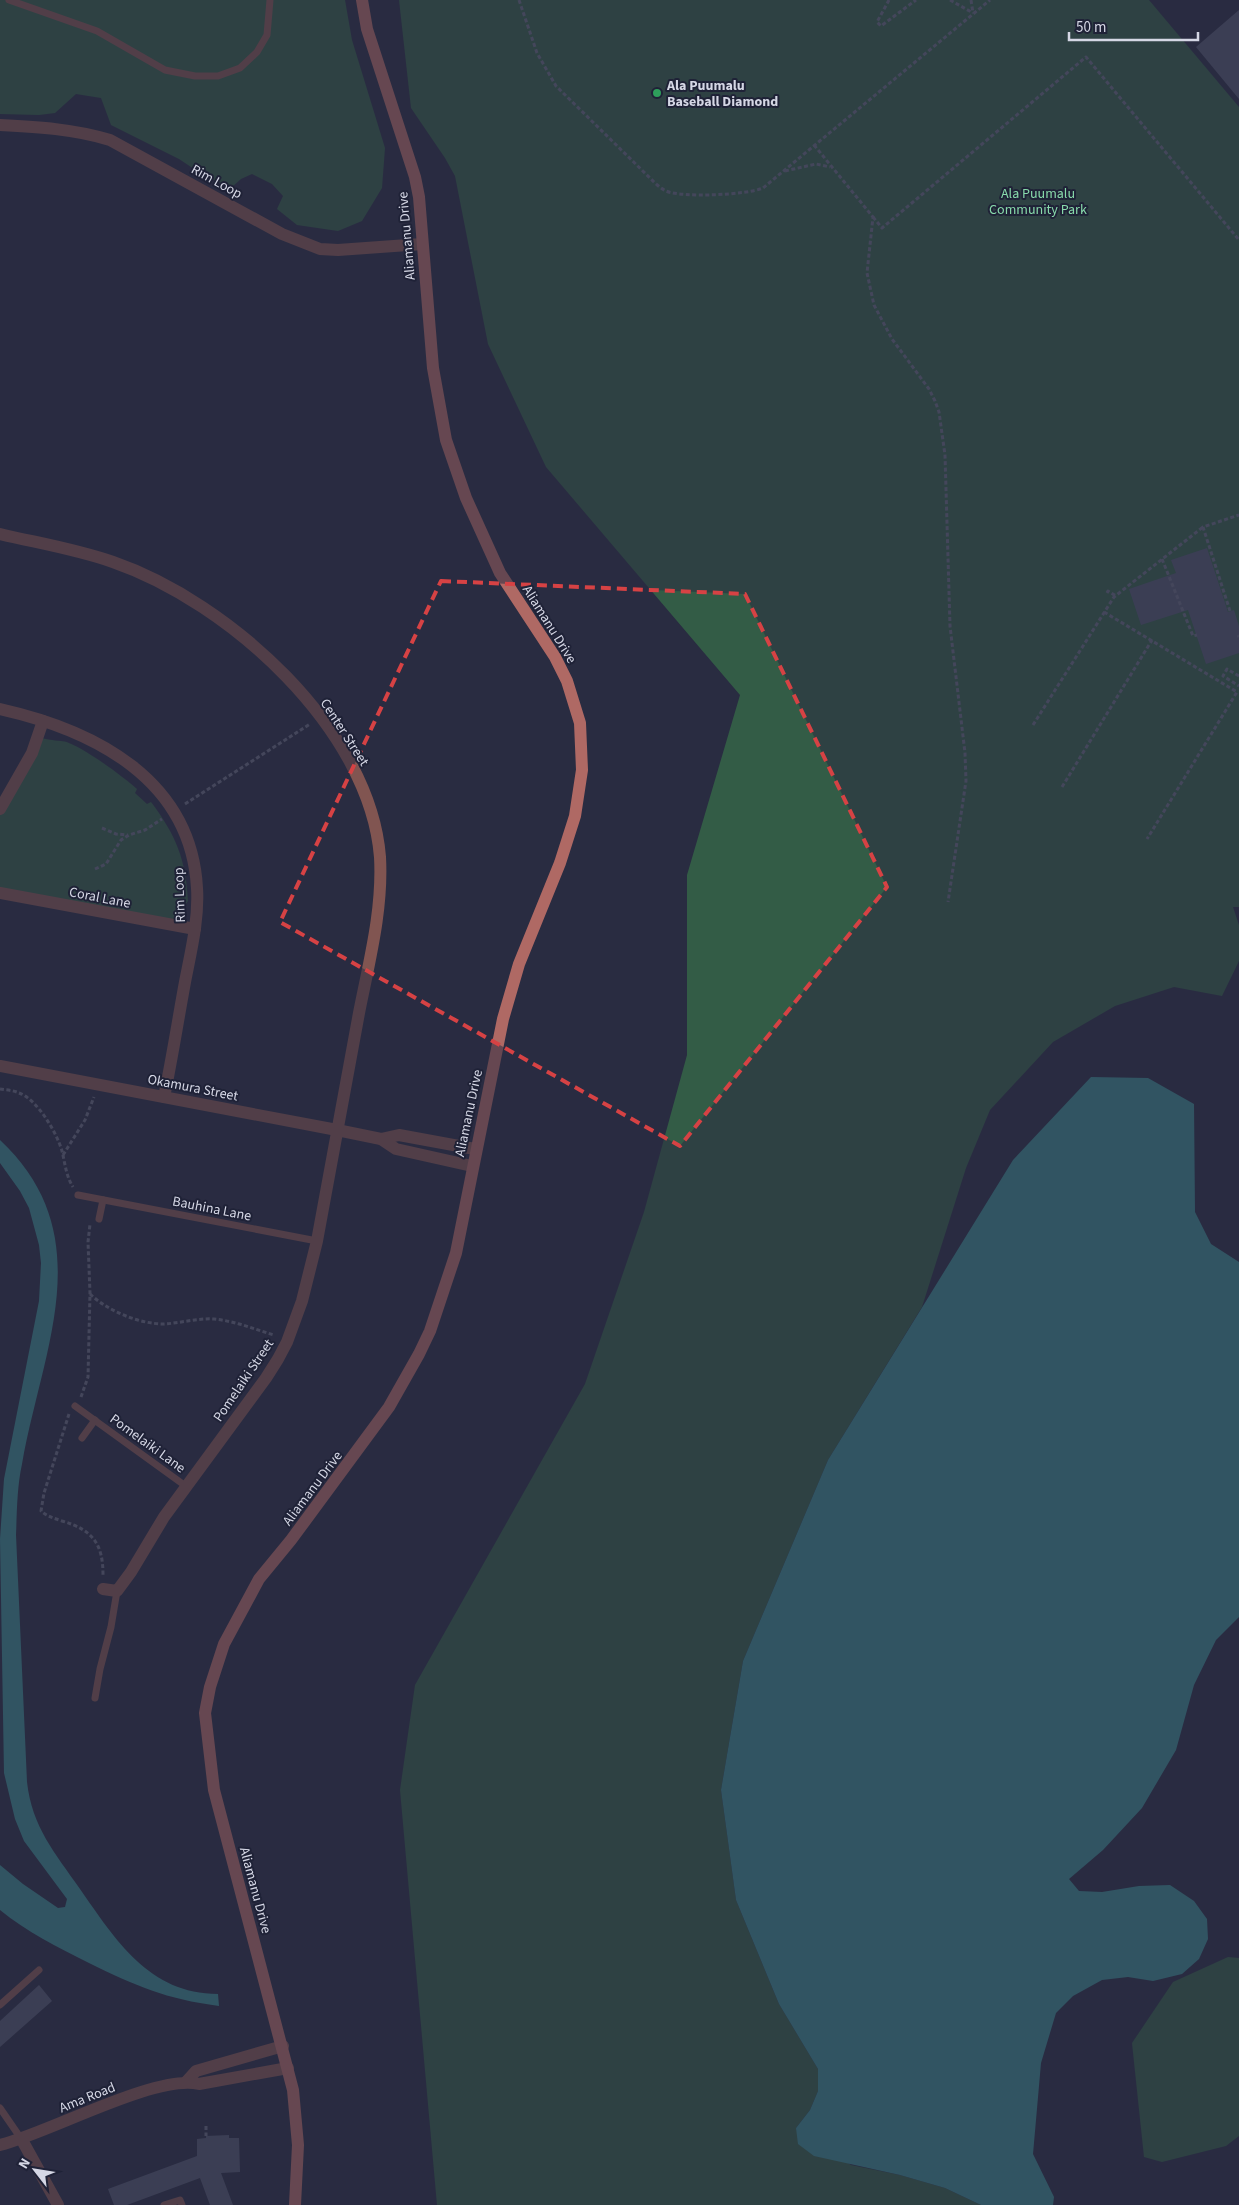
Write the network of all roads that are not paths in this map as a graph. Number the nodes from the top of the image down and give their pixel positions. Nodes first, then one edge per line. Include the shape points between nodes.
1 (9, 0) edge
2 (270, 0) edge
3 (362, 0) edge
4 (0, 125) edge
5 (422, 244) junction
6 (0, 534) edge
7 (0, 709) edge
8 (43, 721) junction
9 (0, 809) edge
10 (0, 893) edge
11 (195, 929) junction
12 (0, 1066) edge
13 (164, 1097) junction
14 (337, 1130) junction
15 (381, 1139) junction
16 (475, 1149) junction
17 (472, 1166) junction
18 (78, 1195) road end
19 (103, 1200) junction
20 (99, 1219) dead end
21 (317, 1241) junction
22 (75, 1406) road end
23 (95, 1420) junction
24 (82, 1438) dead end
25 (187, 1487) junction
26 (103, 1589) road end
27 (117, 1590) junction
28 (95, 1698) dead end
29 (39, 1970) dead end
30 (0, 2005) edge
31 (282, 2046) junction
32 (288, 2068) junction
33 (187, 2081) junction
34 (0, 2108) edge
35 (22, 2140) junction
36 (0, 2145) edge
37 (58, 2205) edge
38 (164, 2205) edge
39 (182, 2205) edge
40 (296, 2205) edge

1 - 2 lane via 97,31 165,70 195,76 218,76 240,68 257,52 267,35
3 - 5 street, Aliamanu Drive via 367,29 415,177
4 - 5 street, Rim Loop via 55,128 110,140 307,245 338,250
5 - 16 street, Aliamanu Drive via 433,368 454,467 500,573 567,681 580,723 582,751 575,816 560,864 519,964 503,1018
6 - 14 street, Center Street via 113,562 192,599 243,637 290,680 348,758 373,818 380,880 377,919
7 - 8 street, Rim Loop
8 - 9 street via 32,753
8 - 11 street, Rim Loop via 72,730 108,749 153,785 174,811 188,841 195,872
10 - 11 street, Coral Lane
11 - 13 street, Rim Loop
12 - 13 street, Okamura Street
13 - 14 street, Okamura Street
14 - 15 street, Okamura Street
14 - 21 street, Pomelaiki Street
15 - 16 street, Okamura Street via 399,1135
15 - 17 street, Okamura Street via 396,1149
16 - 17 street, Aliamanu Drive
17 - 31 street, Aliamanu Drive via 456,1253 440,1305 419,1354 365,1442 259,1579 224,1644 210,1687 205,1713 214,1790
18 - 19 lane, Bauhina Lane
19 - 20 lane
19 - 21 lane, Bauhina Lane
21 - 25 street, Pomelaiki Street via 302,1301 278,1359
22 - 23 lane, Pomelaiki Lane
23 - 24 lane, Pomelaiki Lane
23 - 25 lane, Pomelaiki Lane
25 - 27 street, Pomelaiki Street
26 - 27 street
27 - 28 lane, Pomelaiki Street
29 - 30 lane
31 - 32 street, Aliamanu Drive
31 - 33 street, Ama Road via 196,2071
32 - 33 street, Ama Road via 199,2084
32 - 40 street, Aliamanu Drive via 297,2114
33 - 35 street, Ama Road via 114,2102
34 - 35 lane
35 - 36 street, Ama Road
35 - 37 street
38 - 39 lane via 180,2200

